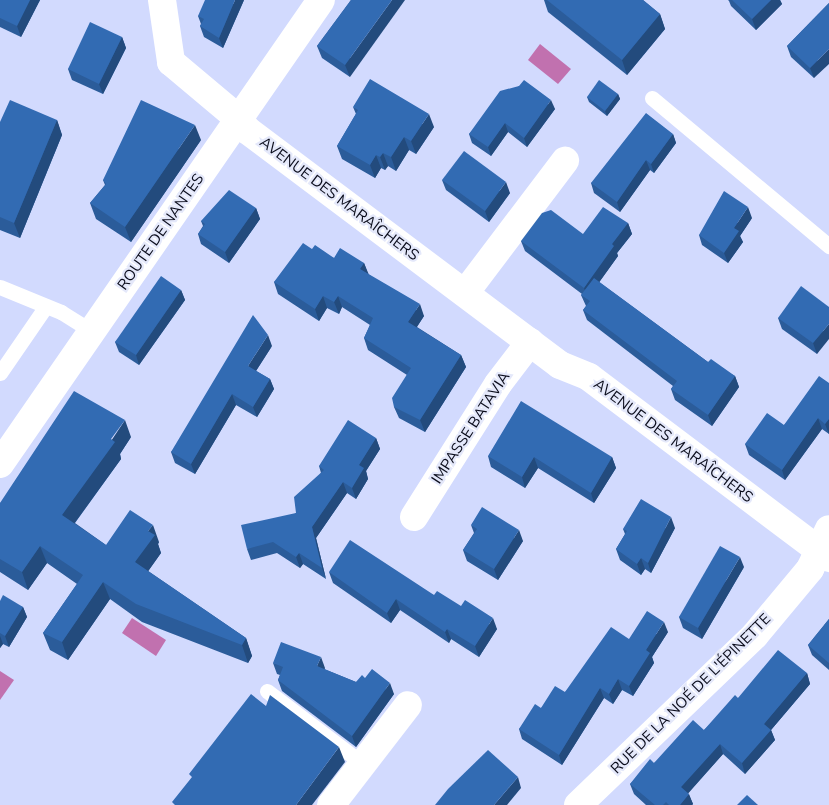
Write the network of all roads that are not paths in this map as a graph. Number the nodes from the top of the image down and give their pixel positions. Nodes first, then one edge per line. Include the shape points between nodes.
1 (162, 0) edge
2 (321, 0) edge
3 (652, 98) dead end
4 (239, 119) junction
5 (565, 161) dead end
6 (829, 246) edge
7 (0, 287) edge
8 (465, 293) junction
9 (46, 306) junction
10 (93, 332) junction
11 (530, 342) junction
12 (0, 373) edge
13 (0, 464) edge
14 (414, 517) dead end
15 (826, 546) edge
16 (267, 691) dead end
17 (408, 705) dead end
18 (362, 763) junction
19 (585, 803) edge
20 (331, 805) edge

1 - 4 street, AVENUE DES MARAÎCHERS via 171,62
2 - 4 street, ROUTE DE NANTES
3 - 6 lane
4 - 8 street, AVENUE DES MARAÎCHERS via 247,130
4 - 10 street, ROUTE DE NANTES
5 - 8 street
7 - 9 lane
8 - 11 street, AVENUE DES MARAÎCHERS
9 - 10 lane
9 - 12 lane
10 - 13 street, ROUTE DE NANTES
11 - 14 street, IMPASSE BATAVIA via 498,384
11 - 15 street, AVENUE DES MARAÎCHERS via 560,365 589,378
15 - 19 street, RUE DE LA NOÉ DE L'ÉPINETTE via 755,635
16 - 18 lane
17 - 18 street
18 - 20 street

